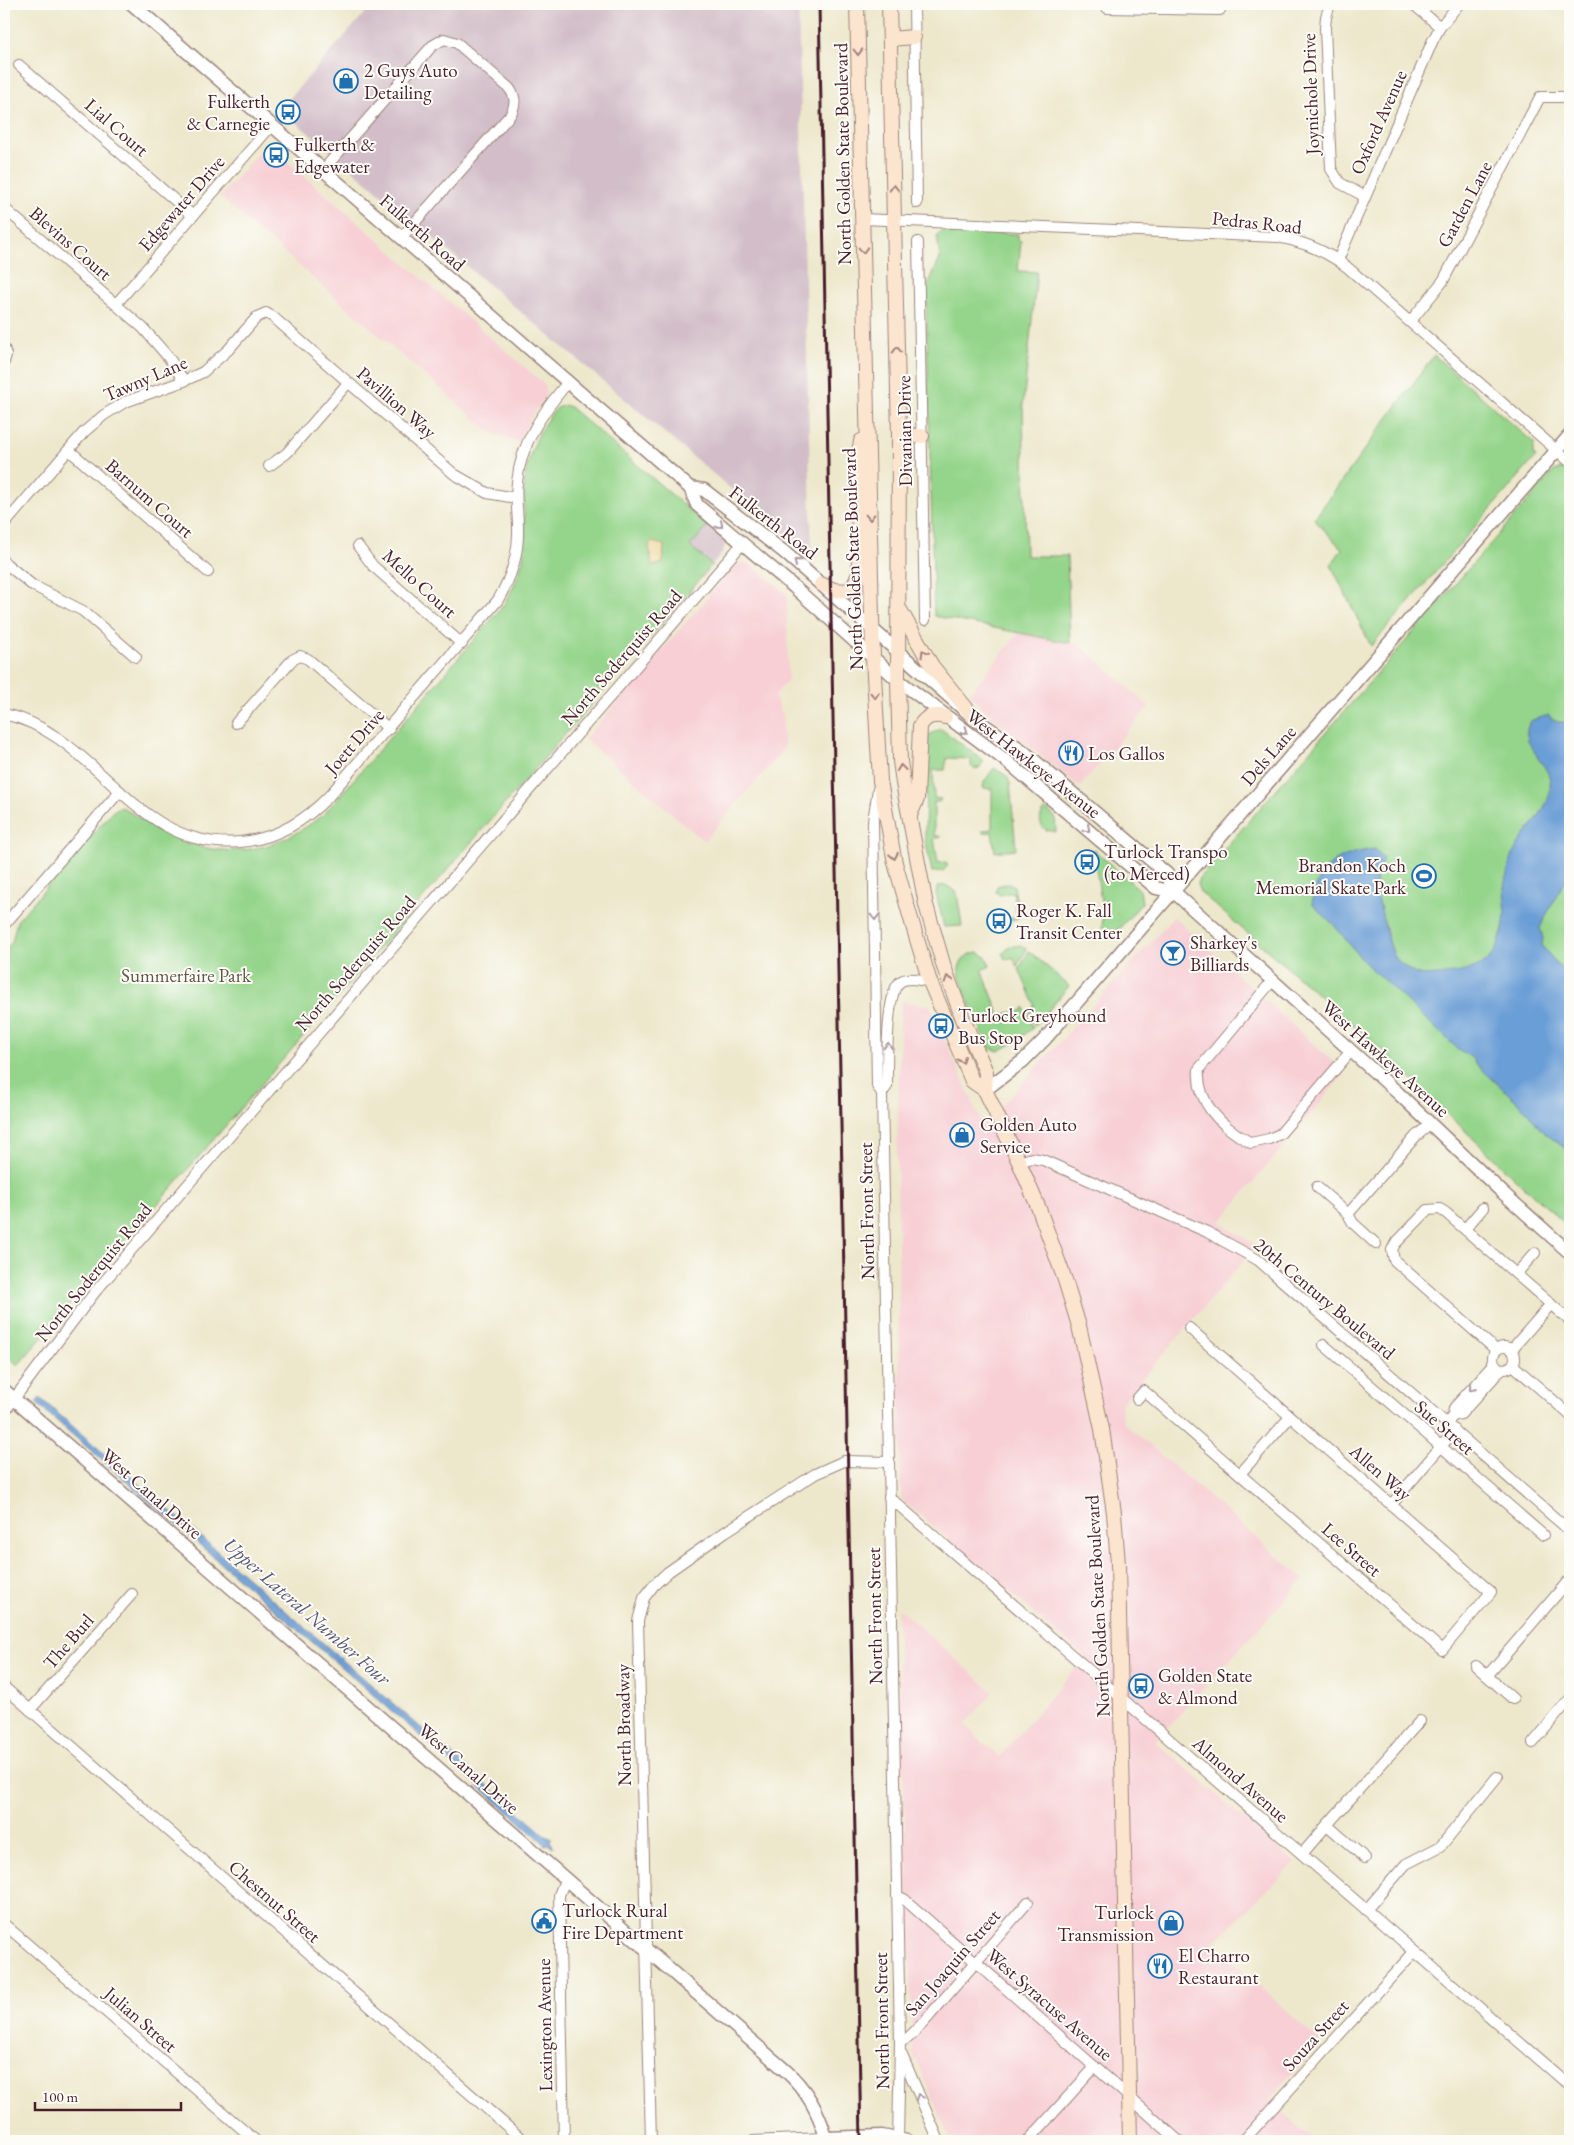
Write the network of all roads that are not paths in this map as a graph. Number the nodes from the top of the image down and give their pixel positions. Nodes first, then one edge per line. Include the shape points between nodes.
1 (132, 4) edge
2 (857, 4) edge
3 (889, 4) edge
4 (914, 4) edge
5 (1106, 4) edge
6 (1220, 4) edge
7 (1330, 4) edge
8 (1413, 4) edge
9 (1459, 4) edge
10 (1440, 27) junction
11 (914, 37) junction
12 (890, 38) junction
13 (19, 65) dead end
14 (1570, 96) edge
15 (272, 125) junction
16 (323, 170) junction
17 (1364, 196) junction
18 (917, 203) dead end
19 (4, 208) edge
20 (193, 216) junction
21 (862, 219) junction
22 (895, 220) junction
23 (402, 238) junction
24 (918, 242) dead end
25 (1338, 260) junction
26 (116, 304) junction
27 (266, 313) joint
28 (1410, 322) junction
29 (4, 348) edge
30 (4, 362) edge
31 (184, 381) junction
32 (568, 382) junction
33 (348, 383) junction
34 (866, 410) junction
35 (899, 435) junction
36 (1570, 435) edge
37 (922, 436) junction
38 (69, 450) junction
39 (1557, 450) junction
40 (1570, 462) edge
41 (269, 466) dead end
42 (690, 488) junction
43 (516, 498) junction
44 (4, 525) edge
45 (742, 544) junction
46 (358, 546) dead end
47 (4, 562) edge
48 (208, 572) dead end
49 (821, 584) junction
50 (899, 609) junction
51 (925, 620) dead end
52 (873, 629) junction
53 (462, 644) junction
54 (899, 653) junction
55 (136, 658) dead end
56 (873, 658) junction
57 (898, 680) junction
58 (4, 714) edge
59 (945, 717) junction
60 (975, 719) junction
61 (236, 723) dead end
62 (389, 729) junction
63 (880, 781) junction
64 (120, 791) junction
65 (910, 816) junction
66 (1174, 892) junction
67 (4, 925) edge
68 (1272, 980) junction
69 (930, 982) junction
70 (1351, 1050) junction
71 (985, 1090) junction
72 (882, 1093) junction
73 (1431, 1124) junction
74 (1019, 1162) junction
75 (1317, 1187) dead end
76 (1483, 1208) dead end
77 (1348, 1214) junction
78 (1465, 1229) junction
79 (1376, 1244) dead end
80 (1534, 1253) dead end
81 (1570, 1253) edge
82 (1516, 1274) junction
83 (1551, 1304) junction
84 (1570, 1321) edge
85 (1189, 1328) dead end
86 (1324, 1344) dead end
87 (1512, 1349) junction
88 (1494, 1355) junction
89 (1508, 1367) junction
90 (4, 1390) edge
91 (14, 1399) junction
92 (1137, 1399) dead end
93 (4, 1412) edge
94 (1570, 1415) edge
95 (1290, 1416) junction
96 (1452, 1423) junction
97 (1441, 1446) junction
98 (889, 1462) junction
99 (1240, 1474) junction
100 (889, 1497) junction
101 (1391, 1505) junction
102 (1570, 1531) edge
103 (1543, 1535) dead end
104 (1570, 1579) edge
105 (132, 1594) dead end
106 (1442, 1650) joint
107 (1476, 1666) dead end
108 (1487, 1676) junction
109 (4, 1687) edge
110 (1513, 1698) dead end
111 (1121, 1699) junction
112 (1570, 1699) edge
113 (30, 1710) junction
114 (1420, 1721) dead end
115 (1533, 1742) dead end
116 (1497, 1777) dead end
117 (1327, 1825) junction
118 (1302, 1854) junction
119 (1365, 1858) dead end
120 (565, 1880) junction
121 (897, 1896) junction
122 (1028, 1902) dead end
123 (1366, 1910) junction
124 (4, 1924) edge
125 (646, 1950) junction
126 (1414, 1952) junction
127 (976, 1962) junction
128 (900, 2046) junction
129 (1095, 2067) junction
130 (1570, 2086) edge
131 (1129, 2097) junction
132 (826, 2140) edge
133 (903, 2140) edge
134 (256, 2141) edge
135 (524, 2141) edge
136 (564, 2141) edge
137 (651, 2141) edge
138 (753, 2141) edge
139 (938, 2141) edge
140 (1028, 2141) edge
141 (1130, 2141) edge
142 (1179, 2141) edge
143 (1243, 2141) edge

1 - 15 street, Fulkerth Road
2 -> 21 main road, North Golden State Boulevard
3 - 12 main road, North Golden State Boulevard
4 - 11 street
5 - 6 street via 1107,8 1220,10
7 - 17 street, Joynichole Drive via 1325,28 1331,168 1340,183
8 - 10 street
9 - 10 street, Oxford Avenue
10 - 17 street, Oxford Avenue
11 - 12 main road
11 - 18 street
22 -> 12 main road, North Golden State Boulevard
13 - 20 street, Lial Court
14 - 28 street, Garden Lane via 1540,97 1443,281
15 - 16 street, Fulkerth Road
15 - 20 street, Edgewater Drive
16 - 23 street, Fulkerth Road
16 - 23 street via 432,46 444,39 457,43 509,88 515,101 511,114
17 - 25 street, Oxford Avenue
19 - 26 street, Blevins Court
20 - 26 street, Edgewater Drive
21 - 22 street, Pedras Road
21 -> 34 main road, North Golden State Boulevard
22 - 25 street, Pedras Road via 1278,238 1308,244
35 -> 22 main road, North Golden State Boulevard
23 - 32 street, Fulkerth Road
24 - 37 street, Divanian Drive
25 - 28 street, Pedras Road
26 - 31 street, Blevins Court via 156,343
27 - 31 street, Tawny Lane via 257,317 218,360
27 - 33 street, Pavillion Way
28 - 39 street, Pedras Road
29 - 30 street
31 - 38 street, Tawny Lane via 112,409 89,427
32 - 42 street, Fulkerth Road
32 - 43 street, Joett Drive via 528,439 520,465
33 - 41 street via 287,453
33 - 43 street, Pavillion Way via 454,474 487,492
34 - 49 main road via 858,459 859,574 848,591 834,590
34 -> 52 main road, North Golden State Boulevard
35 - 37 main road
35 - 50 main road, North Golden State Boulevard
36 - 39 street, Dels Lane
37 - 51 street, Divanian Drive
38 - 44 street, Tawny Lane
38 - 48 street, Barnum Court
39 - 40 street, Pedras Road
39 - 66 street, Dels Lane
42 -> 45 street, Fulkerth Road via 697,505
49 -> 42 street, Fulkerth Road via 704,490
43 - 53 street, Joett Drive via 518,541 512,571 494,606
45 - 56 street, Fulkerth Road
45 - 91 street, North Soderquist Road via 94,1292
46 - 53 street, Mello Court via 373,566
47 - 55 street via 32,585 83,612
49 - 52 street, Fulkerth Road
50 - 54 main road, North Golden State Boulevard
60 -> 50 main road via 932,666
52 - 54 street, Fulkerth Road
52 - 56 main road, North Golden State Boulevard
53 - 62 street, Joett Drive
54 - 57 main road, North Golden State Boulevard
54 - 60 street, West Hawkeye Avenue
56 - 57 street, West Hawkeye Avenue
56 -> 63 main road, North Golden State Boulevard
57 - 59 street, West Hawkeye Avenue
65 -> 57 main road, North Golden State Boulevard via 902,784
58 - 64 street, Joett Drive via 25,719 47,731
59 - 65 main road via 930,716 920,726 917,799
59 -> 66 street, West Hawkeye Avenue via 1019,771 1156,888
60 - 66 street, West Hawkeye Avenue via 1023,752 1167,874
61 - 62 street via 292,660 300,656 308,659
62 - 64 street, Joett Drive via 317,809 286,829 262,838 227,843 183,835 158,823
63 -> 69 main road, North Golden State Boulevard via 903,896
63 -> 72 street, North Front Street via 873,821 877,1086
64 - 67 street
71 -> 65 main road, North Golden State Boulevard via 986,1072 956,1002 932,928
66 - 68 street, West Hawkeye Avenue
66 - 71 street, Dels Lane via 1039,1045
68 - 70 street, West Hawkeye Avenue
68 - 70 street via 1199,1069 1198,1084 1204,1101 1220,1120 1251,1143 1280,1134
69 -> 71 main road, North Golden State Boulevard via 972,1081
72 -> 69 street, North Front Street via 887,1086 890,1004 894,989 905,979
70 - 73 street, West Hawkeye Avenue
71 - 74 main road, North Golden State Boulevard
72 - 98 street, North Front Street
73 - 77 street via 1416,1136
73 - 81 street, West Hawkeye Avenue
74 - 96 street, 20th Century Boulevard via 1032,1158 1043,1160 1207,1232 1247,1253
74 - 111 main road, North Golden State Boulevard via 1065,1280 1097,1403 1114,1513
75 - 77 street
76 - 78 street
77 - 79 street via 1352,1223
78 - 82 street
78 - 88 street via 1440,1208 1428,1210 1395,1244 1392,1255 1397,1265
80 - 82 street
82 - 83 street
83 - 84 street
83 - 87 street
85 - 95 street, Allen Way
86 - 97 street, Sue Street
87 - 88 street via 1502,1347
87 - 89 street via 1516,1359
88 - 89 street via 1497,1366
88 -> 96 street via 1491,1367 1454,1408
89 - 94 street
89 - 96 street via 1498,1373
90 - 91 street, West Canal Drive
91 - 93 street, North Soderquist Road
91 - 120 street, West Canal Drive via 446,1772
92 - 99 street, Lee Street via 1144,1391
95 - 99 street
95 - 101 street, Allen Way
96 - 97 street
96 - 102 street, 20th Century Boulevard
97 - 101 street
97 - 103 street, Sue Street
98 - 100 street, North Front Street
98 - 125 street, North Broadway via 844,1461 820,1471 668,1572 644,1598 638,1621
99 - 106 street, Lee Street
100 - 111 street, Almond Avenue
100 - 121 street, North Front Street
101 - 106 street, Allen Way via 1492,1592
104 - 108 street
105 - 113 street, The Burl
107 - 108 street
108 - 110 street
109 - 113 street, Chestnut Street
111 - 118 street, Almond Avenue
111 - 131 main road, North Golden State Boulevard
112 - 115 street
113 - 135 street, Chestnut Street
114 - 117 street
116 - 123 street via 1441,1846 1406,1864
117 - 118 street
117 - 119 street
118 - 123 street, Almond Avenue
120 - 125 street, West Canal Drive
120 - 136 street, Lexington Avenue via 559,1895
121 - 127 street, West Syracuse Avenue
121 - 128 street, North Front Street
122 - 127 street, San Joaquin Street
123 - 126 street, Almond Avenue
124 - 134 street, Julian Street
125 - 132 street, West Canal Drive via 795,2079 811,2100
125 - 137 street, North Broadway
126 - 130 street, Almond Avenue
126 - 143 street, Souza Street
127 - 128 street, San Joaquin Street
127 - 129 street, West Syracuse Avenue
128 - 133 street, North Front Street
139 -> 128 street
129 - 131 street, West Syracuse Avenue
129 - 140 street
131 - 141 main road, North Golden State Boulevard
131 - 142 street, West Syracuse Avenue
132 - 133 street via 861,2136
132 - 138 street

